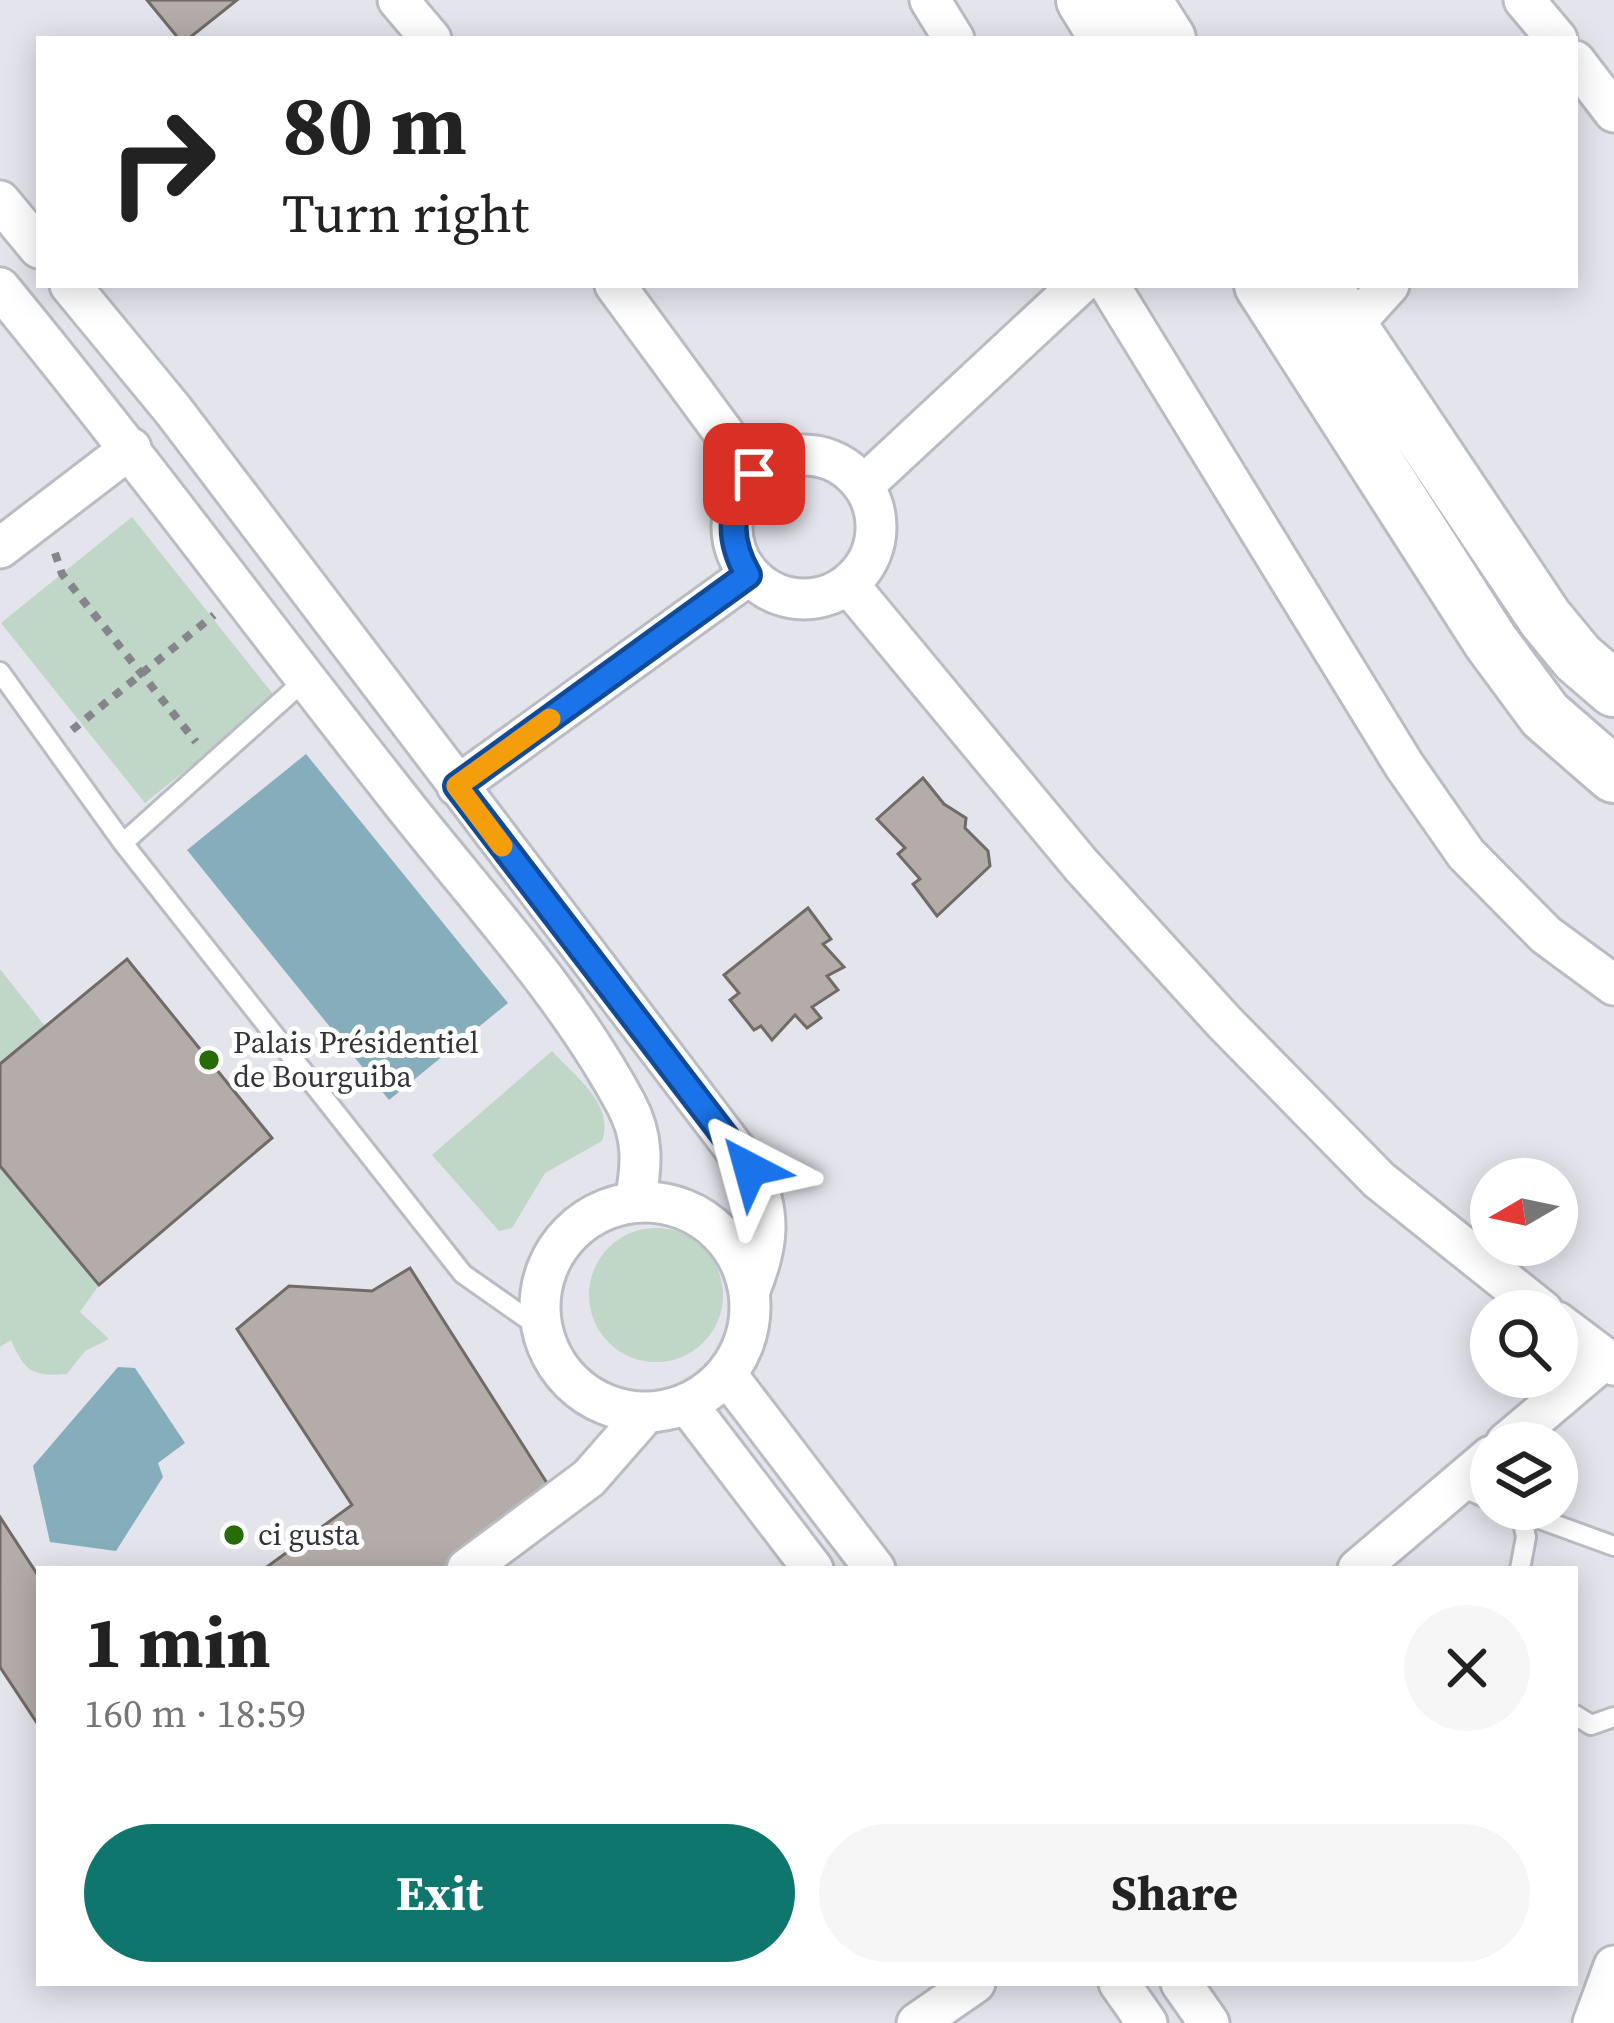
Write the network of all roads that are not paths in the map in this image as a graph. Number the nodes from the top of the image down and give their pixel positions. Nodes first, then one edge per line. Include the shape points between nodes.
1 (398, 0) edge
2 (930, 0) edge
3 (1084, 0) edge
4 (1143, 0) edge
5 (1524, 0) edge
6 (428, 36) edge
7 (952, 36) edge
8 (1106, 36) edge
9 (1166, 36) edge
10 (1554, 36) edge
11 (1578, 65) edge
12 (1614, 112) edge
13 (0, 201) edge
14 (36, 244) edge
15 (0, 288) edge
16 (72, 288) edge
17 (617, 288) edge
18 (1076, 288) edge
19 (1111, 288) edge
20 (1264, 288) edge
21 (1383, 288) edge
22 (1336, 307) edge
23 (131, 448) junction
24 (754, 474) junction
25 (864, 485) junction
26 (1, 546) edge
27 (748, 575) junction
28 (849, 585) junction
29 (0, 672) edge
30 (305, 680) junction
31 (1614, 689) edge
32 (1614, 775) edge
33 (457, 786) junction
34 (123, 843) junction
35 (1614, 985) edge
36 (635, 1201) junction
37 (750, 1290) junction
38 (1517, 1290) edge
39 (540, 1328) junction
40 (1578, 1338) edge
41 (1609, 1362) edge
42 (727, 1375) junction
43 (687, 1404) junction
44 (645, 1414) junction
45 (1533, 1422) edge
46 (1470, 1495) edge
47 (1523, 1530) edge
48 (1570, 1530) edge
49 (1614, 1546) edge
50 (470, 1566) edge
51 (811, 1566) edge
52 (872, 1566) edge
53 (1363, 1566) edge
54 (1521, 1566) edge
55 (1578, 1717) edge
56 (1614, 1717) edge
57 (1614, 1966) edge
58 (971, 1986) edge
59 (1121, 1986) edge
60 (1182, 1986) edge
61 (917, 2023) edge
62 (1147, 2023) edge
63 (1209, 2023) edge
64 (1593, 2023) edge

1 - 6 street
2 - 7 street
3 - 8 main road
4 - 9 main road
5 - 10 street
11 - 12 street
13 - 14 street
15 - 23 street
16 - 33 street
17 - 24 street
18 - 25 street
19 - 35 street via 1466,854 1546,935
20 - 32 main road via 1491,642 1545,715
21 - 22 street
22 - 31 main road via 1545,618
23 - 26 street
23 - 30 street
24 - 25 street via 774,460 815,454
24 - 27 street via 731,528
25 - 28 street via 876,540
27 - 28 street via 785,598 810,600
27 - 33 street
28 - 38 street via 1081,865 1224,1022 1379,1180
29 - 34 lane
30 - 34 lane
30 - 36 street via 559,1001 627,1106 640,1141
33 - 37 street via 750,1169 768,1224
34 - 39 lane via 463,1274
36 - 37 street via 691,1211 721,1233
36 - 39 street via 586,1219 559,1244 545,1270
37 - 42 street via 748,1330
39 - 44 street via 553,1362 578,1390
40 - 41 street
41 - 45 street
42 - 43 street
42 - 52 street
43 - 44 street
43 - 51 street
44 - 50 street via 589,1478
46 - 53 street
47 - 54 lane
48 - 49 lane
55 - 56 lane via 1591,1724
57 - 64 street
58 - 61 street
59 - 62 street
60 - 63 street

